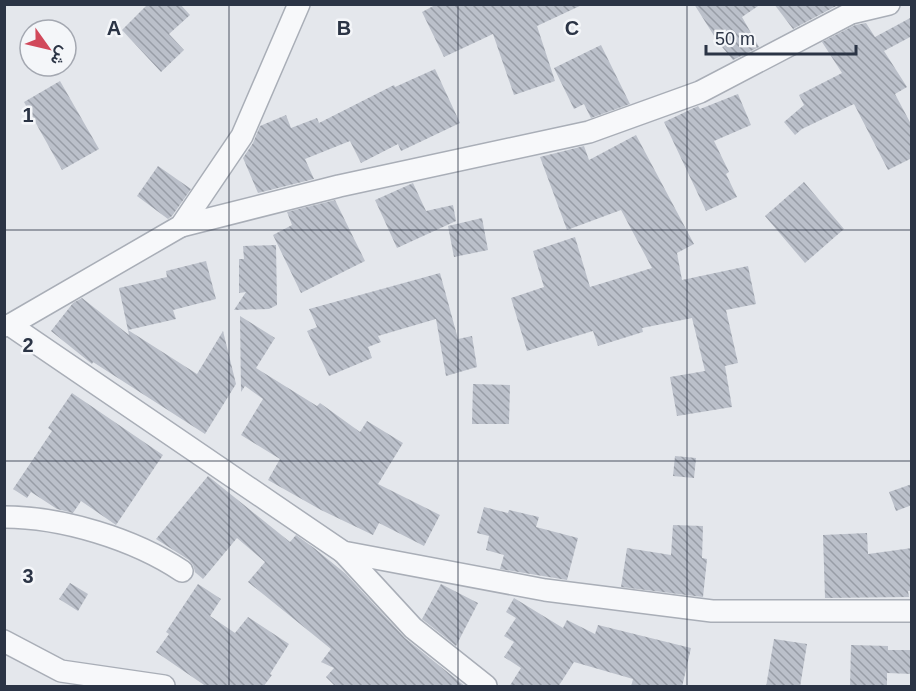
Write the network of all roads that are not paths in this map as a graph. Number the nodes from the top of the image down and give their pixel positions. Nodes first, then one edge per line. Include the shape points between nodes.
1 (299, 4) edge
2 (889, 4) edge
3 (181, 226) junction
4 (7, 326) edge
5 (4, 517) edge
6 (343, 552) junction
7 (182, 571) dead end
8 (912, 611) edge
9 (4, 641) edge
10 (67, 679) edge
11 (164, 687) edge
12 (486, 687) edge

1 - 3 street via 242,136
2 - 3 street via 851,13 700,92 588,132 339,186
3 - 4 street
4 - 6 street
5 - 7 street via 53,522 111,537 145,549
6 - 8 street via 545,590 712,611
6 - 12 street via 413,628
9 - 10 street
10 - 11 street

